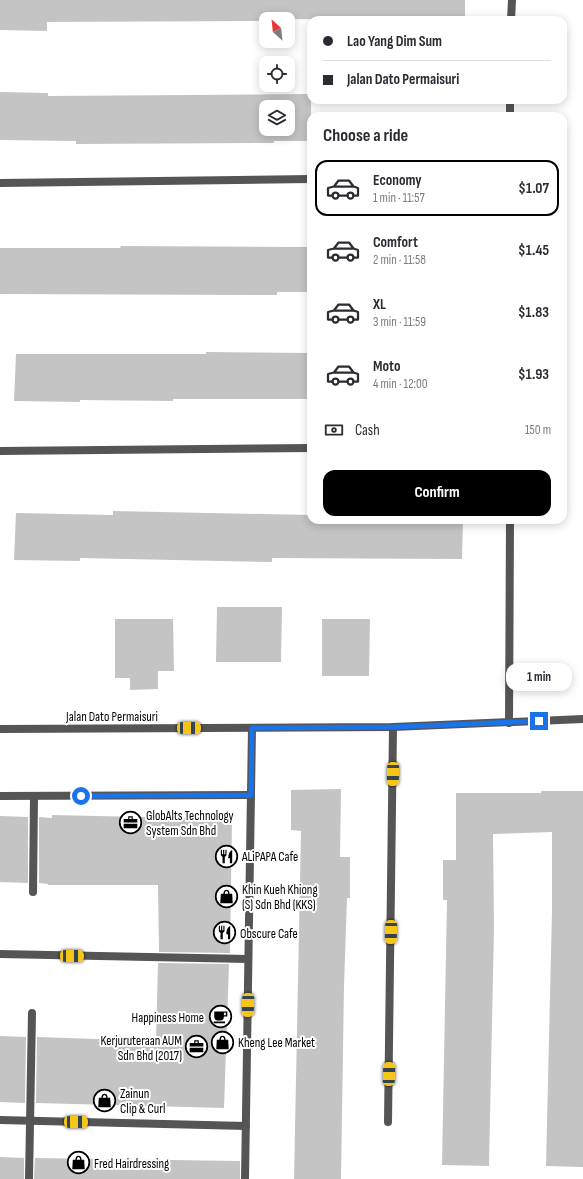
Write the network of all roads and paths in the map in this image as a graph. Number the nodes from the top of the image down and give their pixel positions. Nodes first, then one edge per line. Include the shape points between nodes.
1 (512, 0) edge
2 (511, 16) edge
3 (307, 179) edge
4 (0, 183) edge
5 (307, 448) edge
6 (0, 451) edge
7 (510, 524) edge
8 (583, 718) edge
9 (509, 723) junction
10 (393, 727) junction
11 (252, 728) junction
12 (0, 729) edge
13 (251, 795) junction
14 (0, 796) edge
15 (34, 796) junction
16 (33, 892) dead end
17 (0, 954) edge
18 (248, 959) junction
19 (32, 1013) dead end
20 (0, 1120) edge
21 (29, 1121) junction
22 (388, 1122) dead end
23 (246, 1126) junction
24 (29, 1179) edge
25 (245, 1179) edge

1 - 2 street
3 - 4 street
5 - 6 street
7 - 9 street
8 - 9 street, Jalan Dato Permaisuri
9 - 10 street, Jalan Dato Permaisuri
10 - 11 street, Jalan Dato Permaisuri
10 - 22 street
11 - 12 street, Jalan Dato Permaisuri
11 - 13 street
13 - 15 street
13 - 18 street
14 - 15 street
15 - 16 street
17 - 18 street
18 - 23 street
19 - 21 street
20 - 21 street
21 - 23 street
21 - 24 street
23 - 25 street

